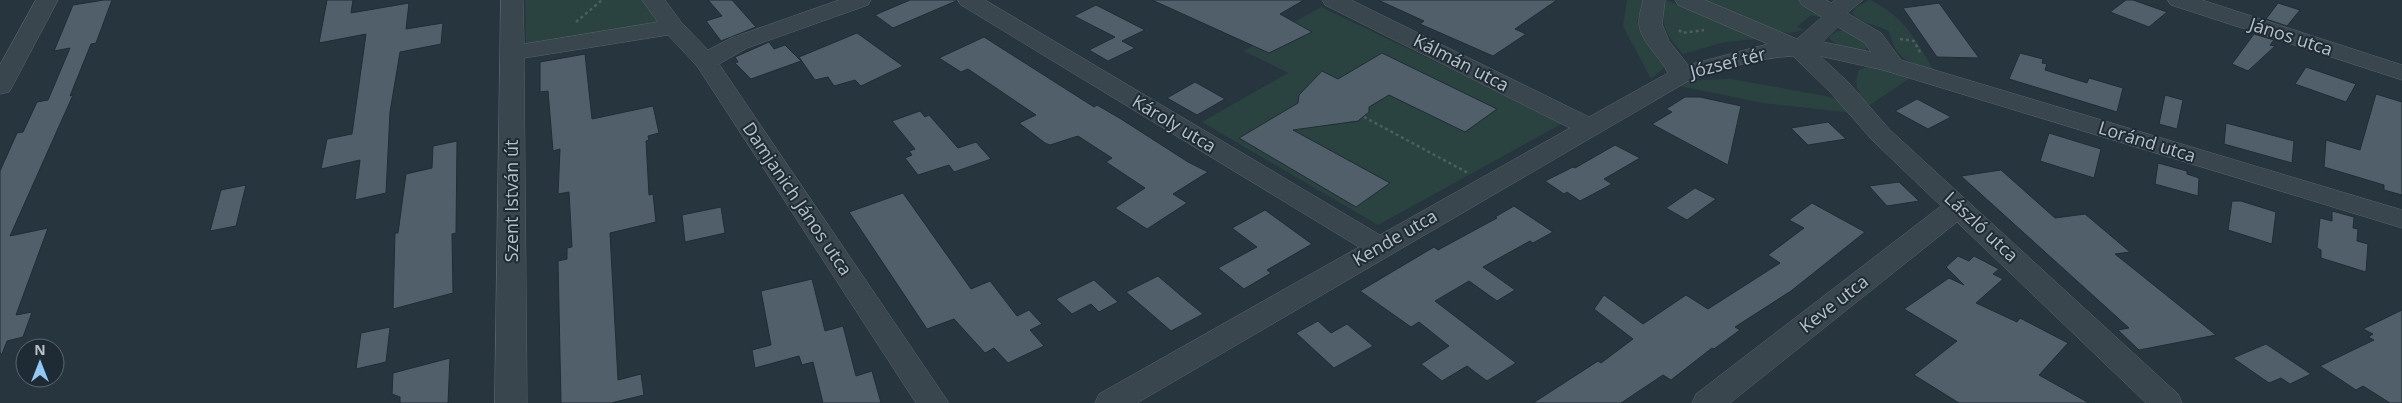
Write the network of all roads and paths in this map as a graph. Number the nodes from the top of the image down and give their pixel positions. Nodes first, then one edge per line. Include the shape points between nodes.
1 (47, 0) edge
2 (512, 0) edge
3 (653, 0) edge
4 (860, 0) edge
5 (969, 0) edge
6 (1333, 0) edge
7 (1654, 0) edge
8 (1686, 0) edge
9 (1810, 0) edge
10 (2179, 0) edge
11 (1843, 7) edge
12 (678, 32) junction
13 (1914, 41) dead end
14 (739, 43) junction
15 (1799, 48) junction
16 (1920, 51) dead end
17 (512, 52) junction
18 (706, 62) junction
19 (1892, 65) junction
20 (2402, 74) edge
21 (1681, 76) junction
22 (0, 87) edge
23 (1364, 117) dead end
24 (1588, 127) junction
25 (1475, 176) dead end
26 (1959, 206) junction
27 (2402, 219) edge
28 (1379, 247) junction
29 (511, 403) edge
30 (933, 403) edge
31 (1111, 403) edge
32 (1708, 403) edge
33 (2166, 403) edge

1 - 22 street
2 - 17 street, Szent István út
3 - 12 street, Damjanich János utca
4 - 14 street
5 - 28 street, Károly utca
6 - 24 street, Kálmán utca via 1384,31
7 - 21 street, József tér via 1650,24 1658,43 1674,61
8 - 15 street, József tér
9 - 11 street
10 - 20 street, János utca
11 - 15 street, József tér via 1829,24
11 - 19 street
12 - 14 street via 705,42
12 - 17 street
12 - 18 street, Damjanich János utca
13 - 16 path
14 - 18 street
15 - 19 street, József tér via 1851,54
15 - 21 street, József tér via 1713,64
15 - 26 street, László utca via 1881,135
17 - 29 street, Szent István út
18 - 30 street, Damjanich János utca
19 - 27 street, Loránd utca
21 - 24 street, Kende utca
23 - 25 path
24 - 28 street, Kende utca
26 - 32 street, Keve utca
26 - 33 street, László utca
28 - 31 street, Kende utca

